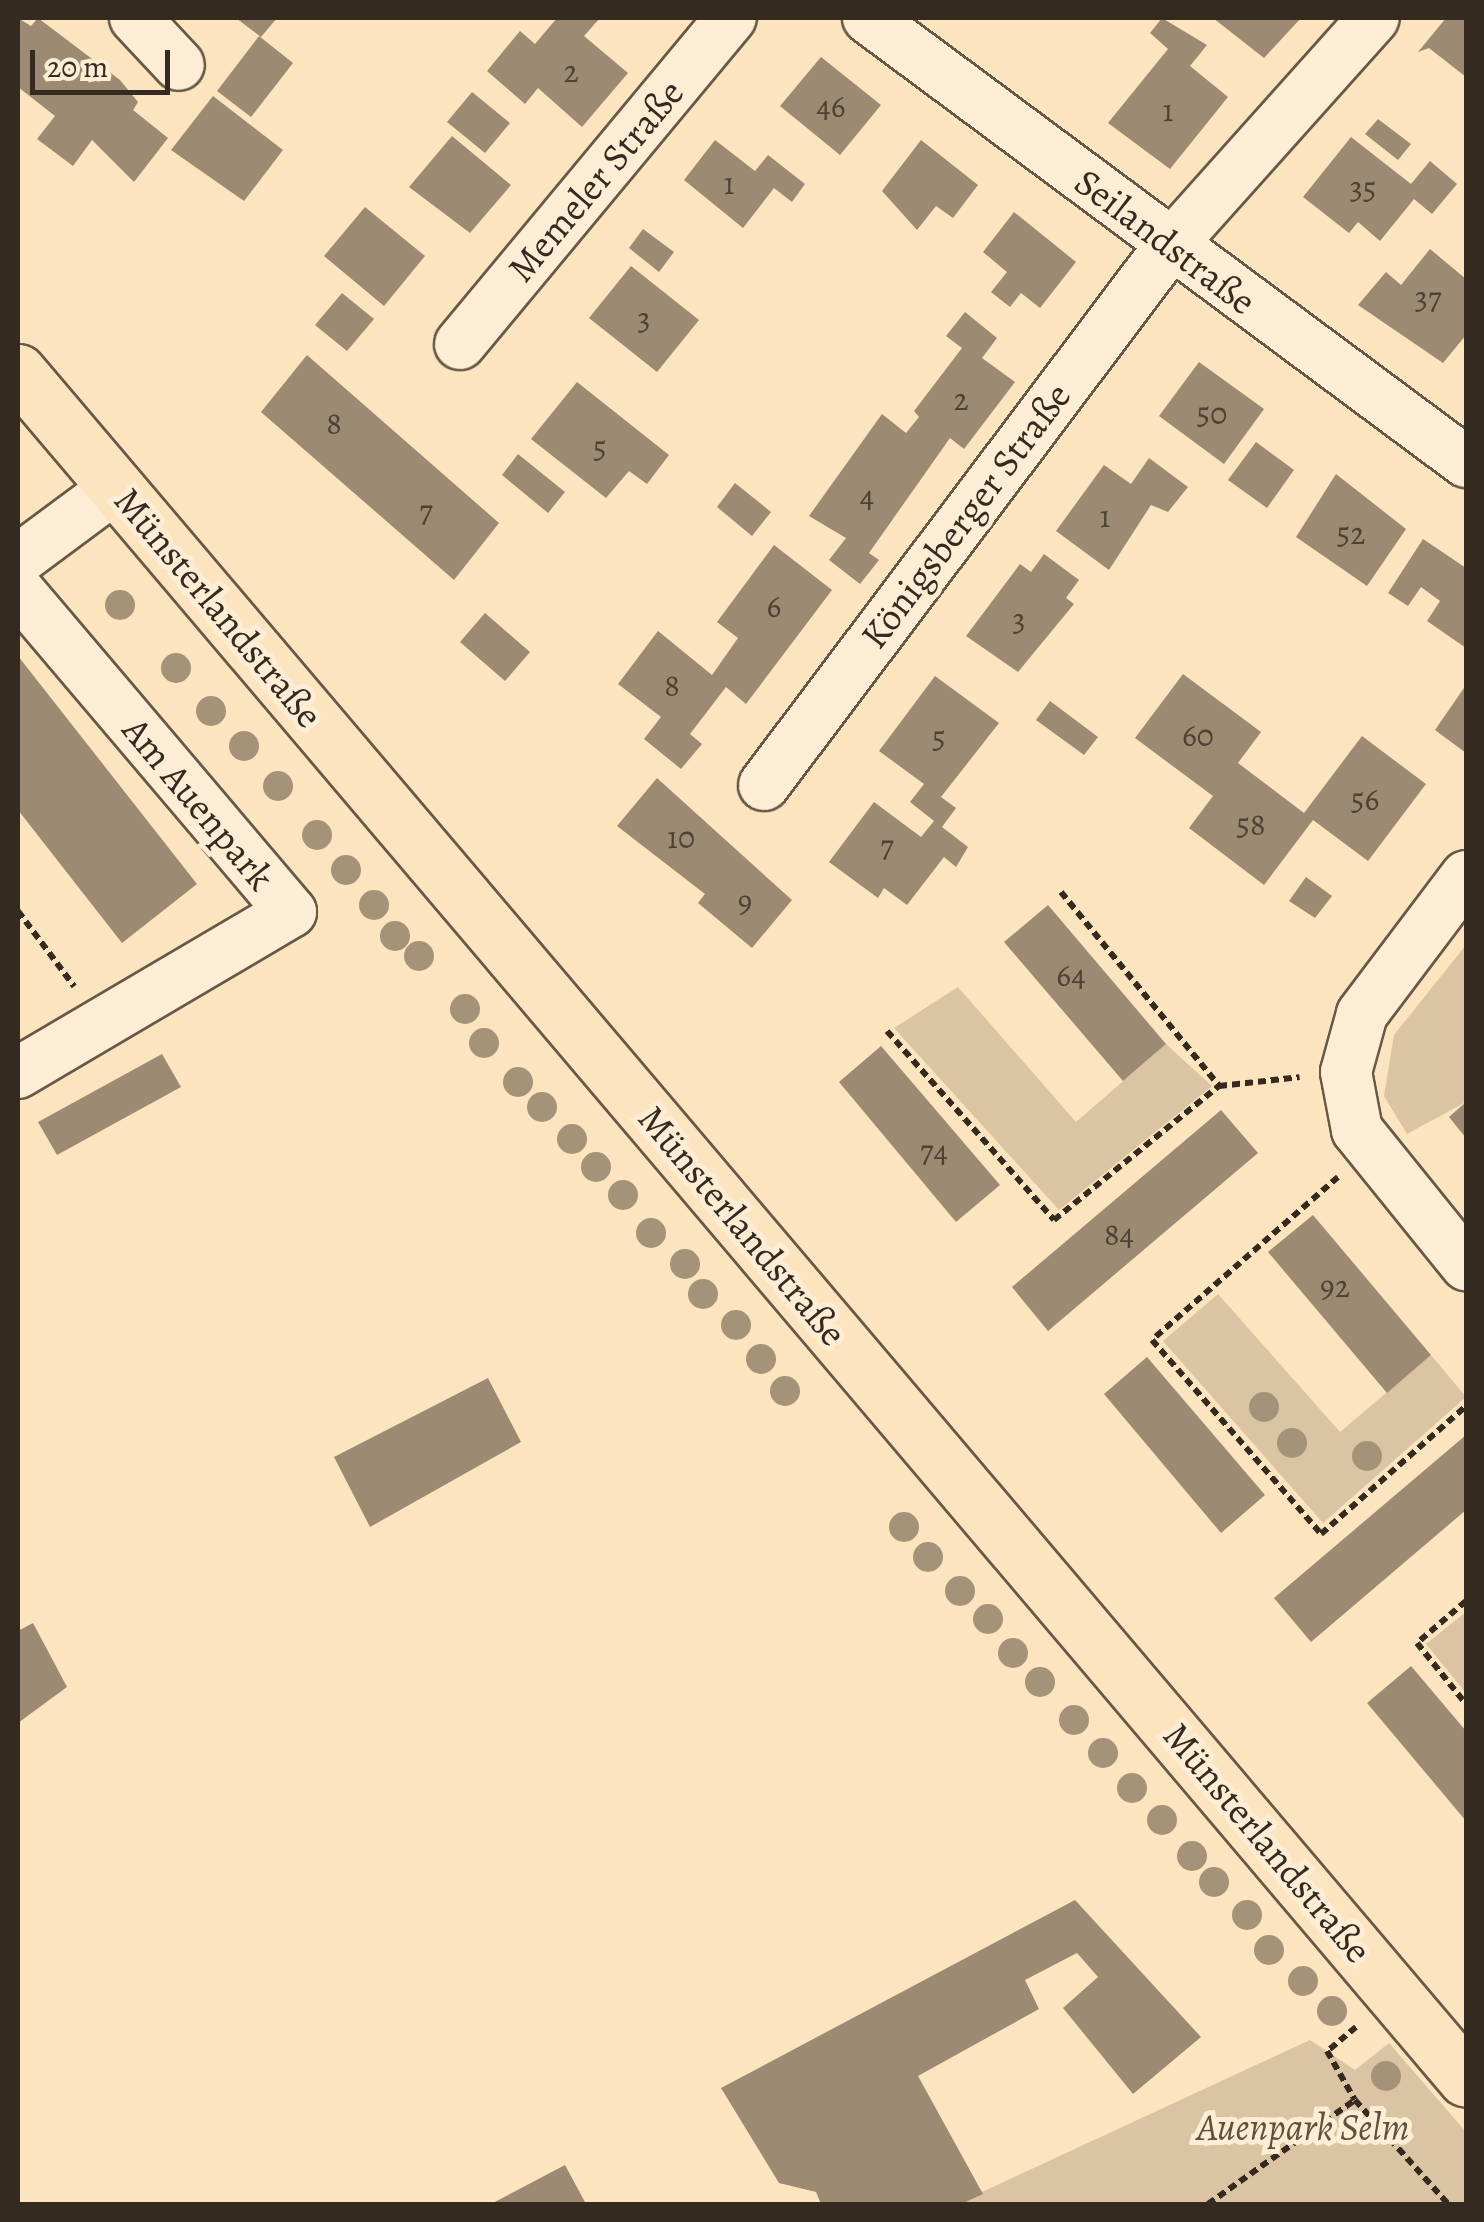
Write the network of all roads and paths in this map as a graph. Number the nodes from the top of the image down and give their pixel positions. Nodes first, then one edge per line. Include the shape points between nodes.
1 (136, 18) edge
2 (731, 18) edge
3 (868, 18) edge
4 (1374, 18) edge
5 (179, 65) dead end
6 (1169, 247) junction
7 (460, 344) dead end
8 (18, 372) edge
9 (1466, 462) edge
10 (115, 488) junction
11 (18, 560) edge
12 (18, 590) edge
13 (764, 785) dead end
14 (1466, 876) edge
15 (1061, 892) dead end
16 (18, 911) edge
17 (104, 1024) junction
18 (887, 1032) dead end
19 (1346, 1072) junction
20 (18, 1073) edge
21 (1219, 1086) junction
22 (1370, 1149) junction
23 (1466, 1265) edge
24 (1466, 1406) edge
25 (1466, 1602) edge
26 (1466, 1704) edge
27 (1396, 1994) junction
28 (1466, 2079) edge
29 (1355, 2100) junction
30 (1208, 2204) edge
31 (1448, 2204) edge

1 - 5 street
2 - 7 street, Memeler Straße
3 - 6 street, Seilandstraße
4 - 6 street, Königsberger Straße
6 - 9 street, Seilandstraße
6 - 13 street, Königsberger Straße
8 - 10 main road, Münsterlandstraße
10 - 11 street
10 - 27 main road, Münsterlandstraße
12 - 17 street, Am Auenpark via 291,912
14 - 19 street via 1362,1014
15 - 21 path
16 - 17 path
17 - 20 street, Am Auenpark
18 - 21 path via 1054,1220
19 - 21 path
19 - 22 street
22 - 23 street
22 - 24 path via 1152,1340 1321,1534
25 - 26 path via 1417,1643
27 - 28 main road, Münsterlandstraße
27 - 29 path via 1327,2051
29 - 30 path
29 - 31 path

